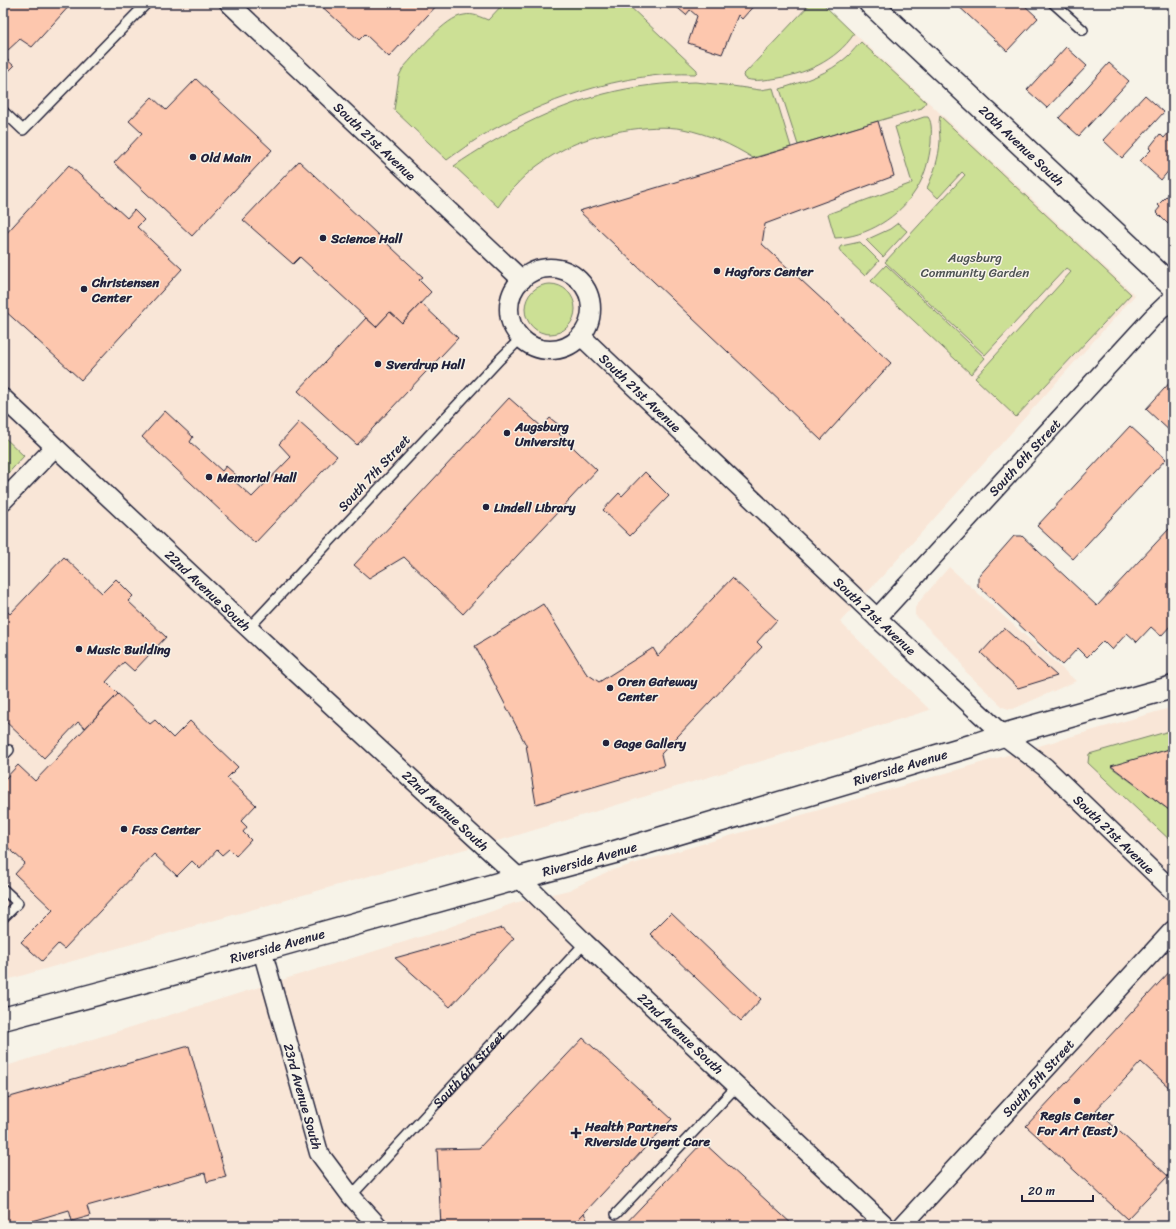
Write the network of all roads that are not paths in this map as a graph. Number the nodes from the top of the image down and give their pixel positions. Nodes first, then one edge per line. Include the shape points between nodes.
1 (147, 3) edge
2 (228, 3) edge
3 (870, 3) edge
4 (1054, 3) edge
5 (1083, 30) dead end
6 (3, 111) edge
7 (522, 280) junction
8 (1173, 287) edge
9 (1173, 298) edge
10 (580, 336) junction
11 (521, 338) junction
12 (3, 398) edge
13 (54, 447) junction
14 (3, 501) edge
15 (877, 618) junction
16 (249, 628) junction
17 (1173, 687) edge
18 (1002, 735) junction
19 (519, 878) junction
20 (3, 888) edge
21 (1173, 891) edge
22 (3, 918) edge
23 (1173, 930) edge
24 (585, 943) junction
25 (262, 950) junction
26 (6, 1014) edge
27 (737, 1086) junction
28 (351, 1196) junction
29 (616, 1214) dead end
30 (378, 1226) edge
31 (886, 1226) edge
32 (902, 1226) edge

1 - 6 lane via 23,130
2 - 7 street, South 21st Avenue
3 - 8 street, 20th Avenue South
4 - 5 lane
7 - 10 street via 533,272 547,268 573,275 583,285 589,297 591,311 588,324
7 - 11 street via 514,290 510,302 510,315 514,328
9 - 15 street, South 6th Street
10 - 11 street via 570,345 545,350 532,346
10 - 15 street, South 21st Avenue
11 - 16 lane, South 7th Street
12 - 13 street, 22nd Avenue South
13 - 14 street
13 - 16 street, 22nd Avenue South
15 - 18 street, South 21st Avenue
16 - 19 street, 22nd Avenue South
17 - 18 street, Riverside Avenue
18 - 19 street, Riverside Avenue via 615,852
18 - 21 street, South 21st Avenue via 1045,767
19 - 24 street, 22nd Avenue South
19 - 25 street, Riverside Avenue
20 - 22 lane via 18,903
23 - 32 street, South 5th Street
24 - 27 street, 22nd Avenue South
24 - 28 lane, South 6th Street
25 - 26 street, Riverside Avenue
25 - 28 street, 23rd Avenue South via 319,1153
27 - 29 lane
27 - 31 street, 22nd Avenue South
28 - 30 street, 23rd Avenue South

